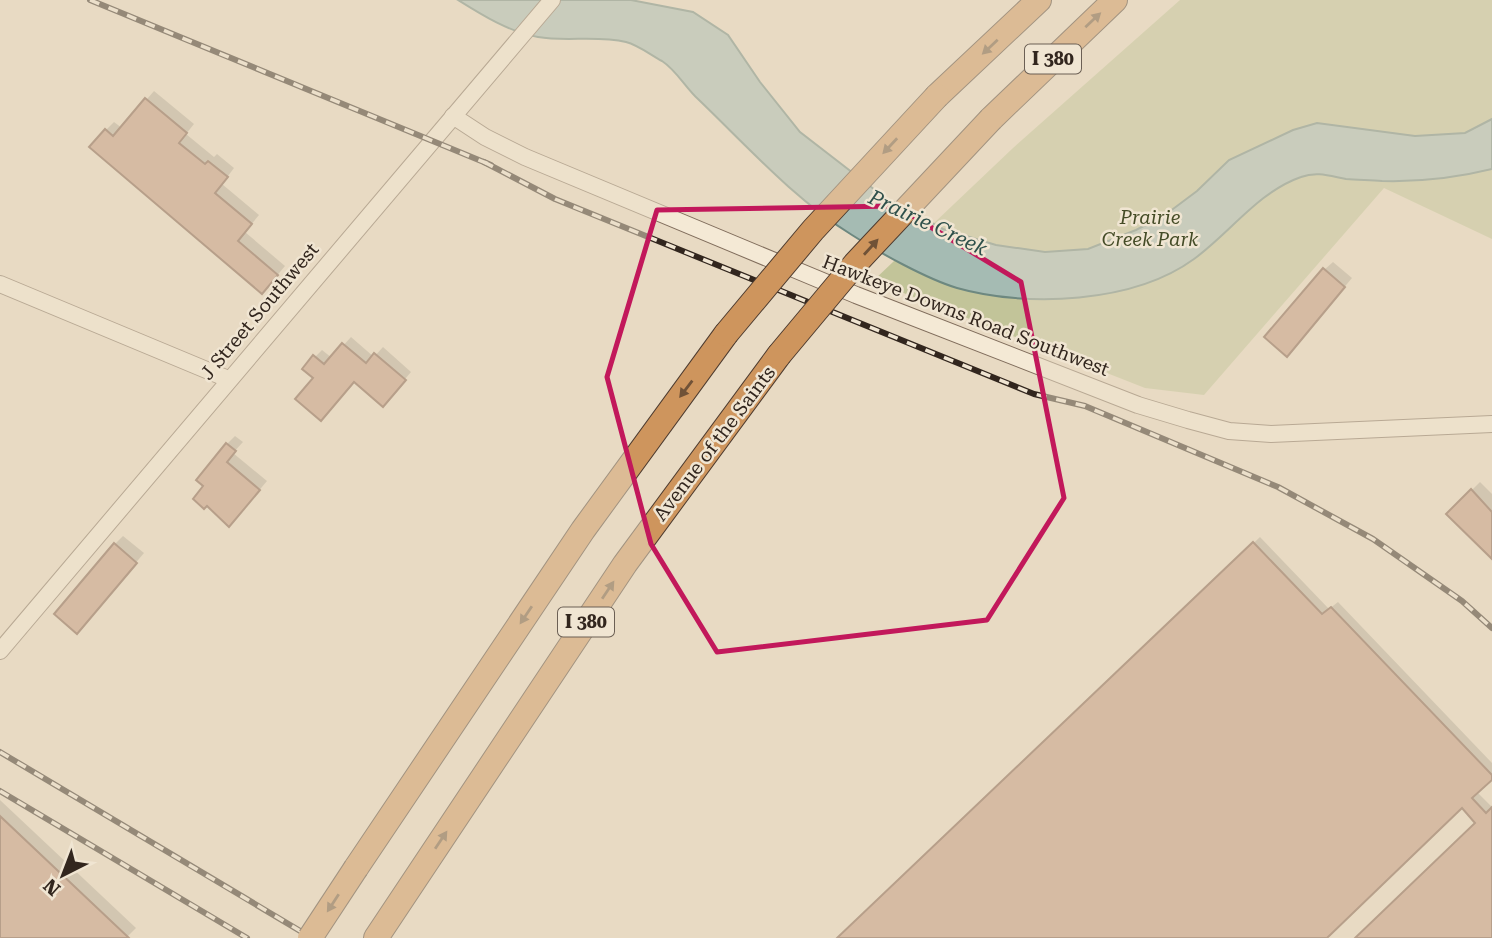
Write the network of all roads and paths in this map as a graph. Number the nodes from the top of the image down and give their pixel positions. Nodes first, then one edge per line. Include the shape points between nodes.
1 (552, 0) edge
2 (1039, 0) edge
3 (1115, 0) edge
4 (453, 116) junction
5 (0, 284) edge
6 (228, 379) junction
7 (1492, 424) edge
8 (0, 651) edge
9 (310, 938) edge
10 (376, 938) edge

1 - 4 street, J Street Southwest
2 -> 9 highway, I 380, bridge via 937,96 813,230 726,334 583,530
10 -> 3 highway, Avenue of the Saints / I 380, bridge via 625,564 779,355 855,264 991,118
4 - 6 street, J Street Southwest
4 - 7 street, Hawkeye Downs Road Southwest via 526,157 856,295 1138,405 1188,420 1229,431 1271,434
5 - 6 street
6 - 8 street, J Street Southwest

